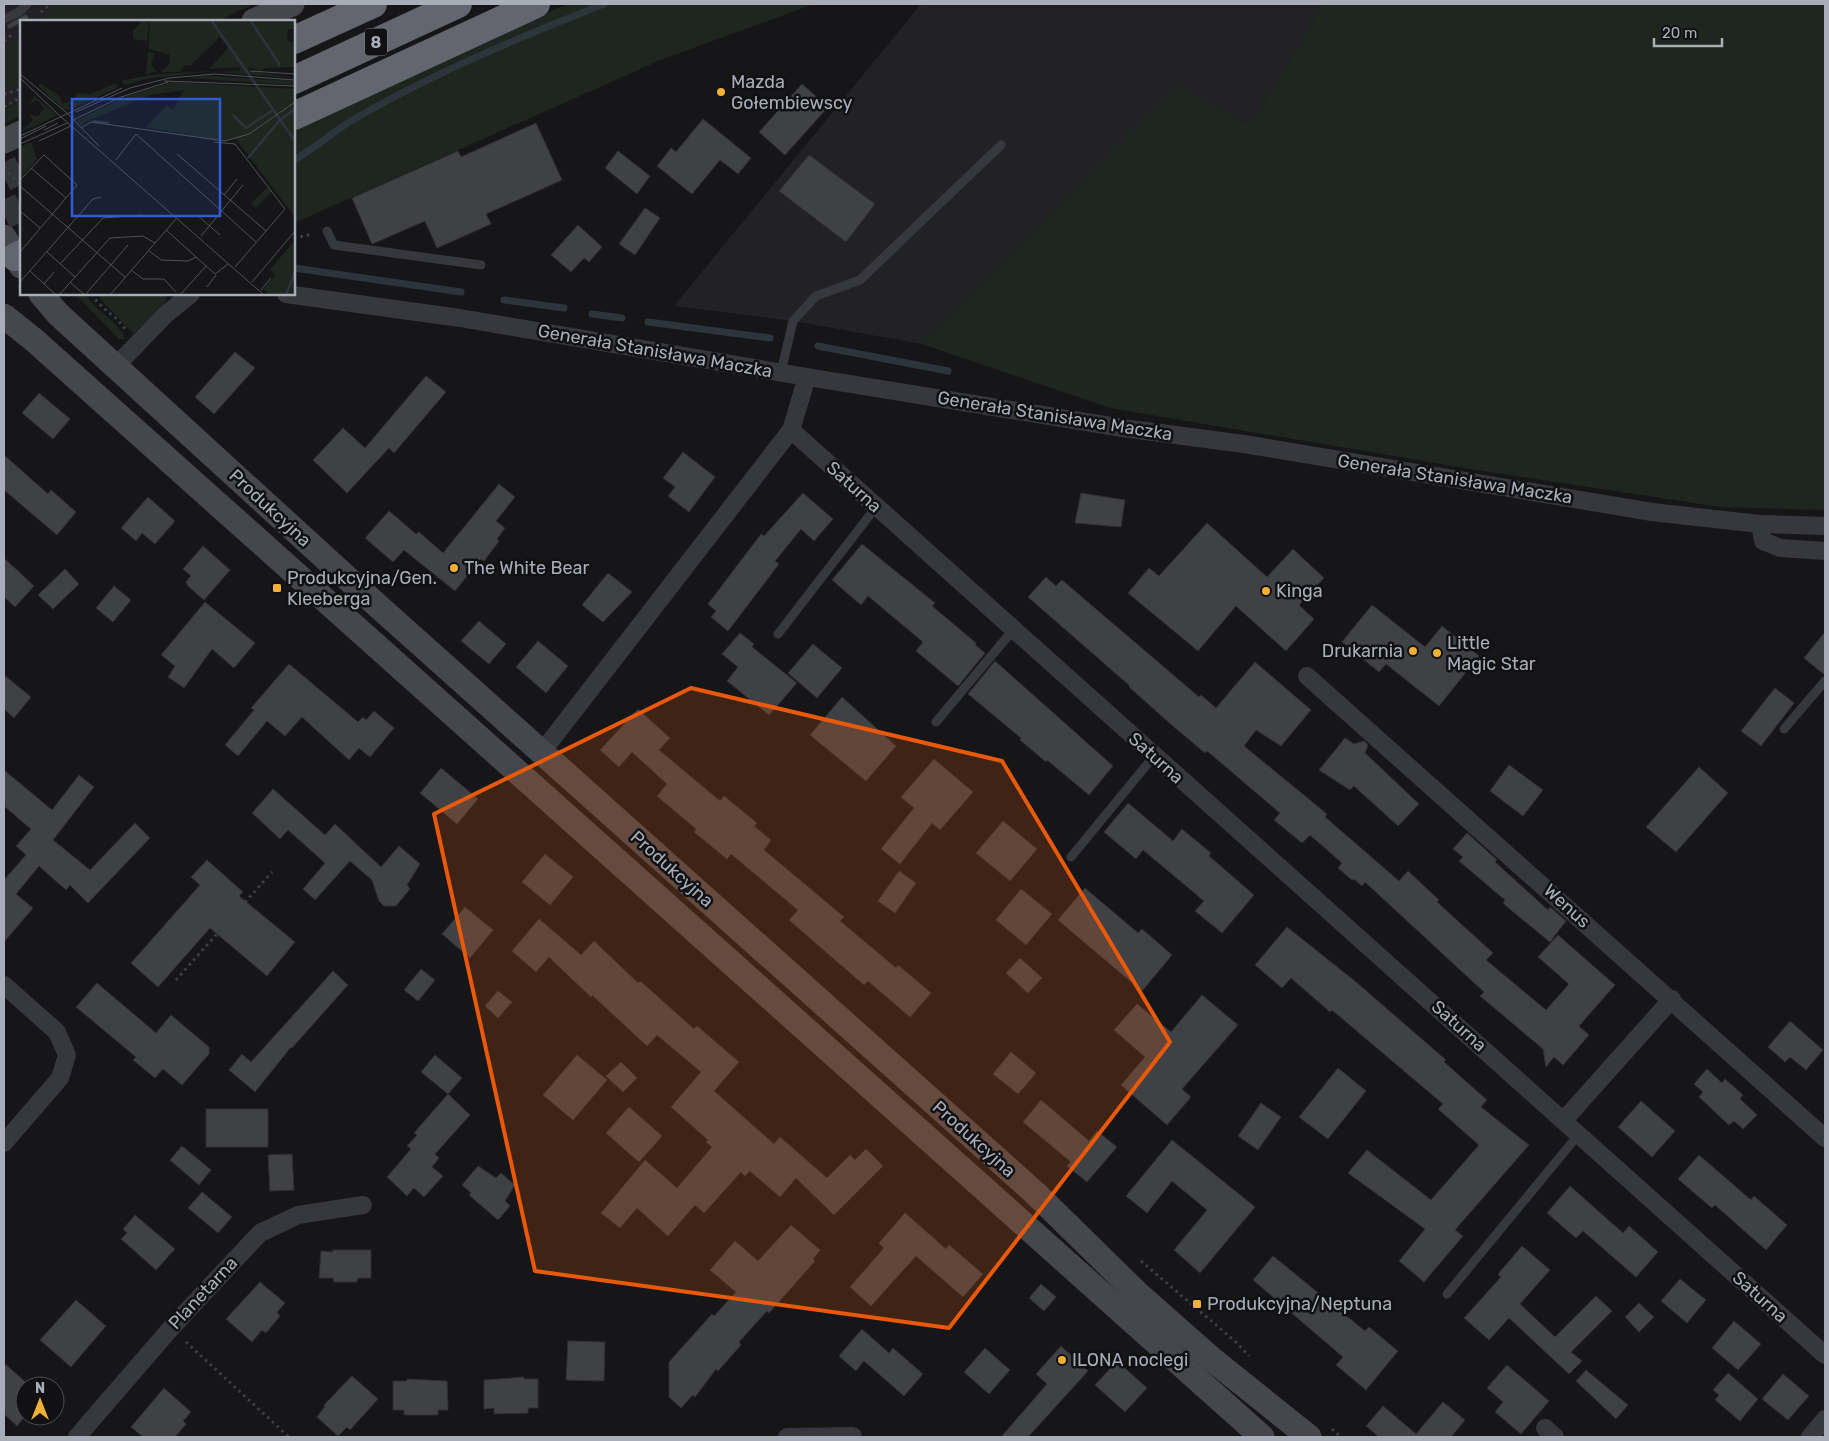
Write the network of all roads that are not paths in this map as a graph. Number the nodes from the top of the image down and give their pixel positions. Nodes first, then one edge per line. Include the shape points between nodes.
1 (28, 4) edge
2 (292, 4) edge
3 (373, 4) edge
4 (458, 4) edge
5 (536, 4) edge
6 (4, 19) edge
7 (256, 20) edge
8 (295, 40) edge
9 (295, 80) edge
10 (295, 116) edge
11 (20, 133) edge
12 (4, 141) edge
13 (1001, 145) dead end
14 (327, 231) dead end
15 (481, 265) dead end
16 (42, 295) edge
17 (190, 295) edge
18 (293, 295) edge
19 (4, 316) edge
20 (122, 359) junction
21 (781, 372) junction
22 (807, 377) junction
23 (791, 430) junction
24 (876, 507) junction
25 (1760, 524) junction
26 (1825, 526) edge
27 (1825, 551) edge
28 (369, 598) junction
29 (348, 620) junction
30 (1013, 630) junction
31 (778, 634) dead end
32 (1307, 676) dead end
33 (1825, 680) edge
34 (936, 722) dead end
35 (1784, 729) dead end
36 (542, 752) junction
37 (1154, 756) junction
38 (1071, 857) dead end
39 (4, 985) edge
40 (1672, 999) junction
41 (1564, 1120) junction
42 (1579, 1134) junction
43 (1825, 1138) edge
44 (4, 1143) edge
45 (363, 1205) dead end
46 (1447, 1294) dead end
47 (1825, 1355) edge
48 (1825, 1420) edge
49 (853, 1436) dead end
50 (77, 1437) edge
51 (787, 1437) edge
52 (1262, 1437) edge
53 (1309, 1437) edge
54 (1810, 1437) edge

1 - 6 lane
2 - 7 main road
3 - 8 highway, 8
4 - 9 highway, 8
5 - 10 highway
11 - 12 main road
13 - 21 lane via 860,280 816,296 793,321
14 - 15 lane via 334,245
16 - 20 main road, Produkcyjna via 58,314
17 - 20 street
18 - 21 street, Generała Stanisława Maczka via 465,319
19 - 29 main road, Produkcyjna
20 - 28 main road, Produkcyjna
21 - 22 street, Generała Stanisława Maczka
22 - 23 street
22 - 25 street, Generała Stanisława Maczka via 1123,428 1244,444 1652,512
23 - 24 street, Saturna
23 - 36 street
24 - 30 street, Saturna
24 - 31 lane
25 - 26 street, Generała Stanisława Maczka
25 - 27 street via 1763,541 1780,548
28 - 29 main road
28 - 36 main road, Produkcyjna
29 - 52 main road, Produkcyjna
30 - 34 lane
30 - 37 street, Saturna
32 - 40 street, Wenus
33 - 35 lane
36 - 53 main road, Produkcyjna via 1035,1193 1136,1292 1213,1360
37 - 38 lane
37 - 41 street, Saturna
39 - 44 street via 57,1032 67,1055 60,1078
40 - 41 street
40 - 43 street, Wenus
41 - 42 street, Saturna
42 - 46 lane
42 - 47 street, Saturna
45 - 50 street, Planetarna via 298,1214 260,1233 171,1328
48 - 54 street
49 - 51 street

